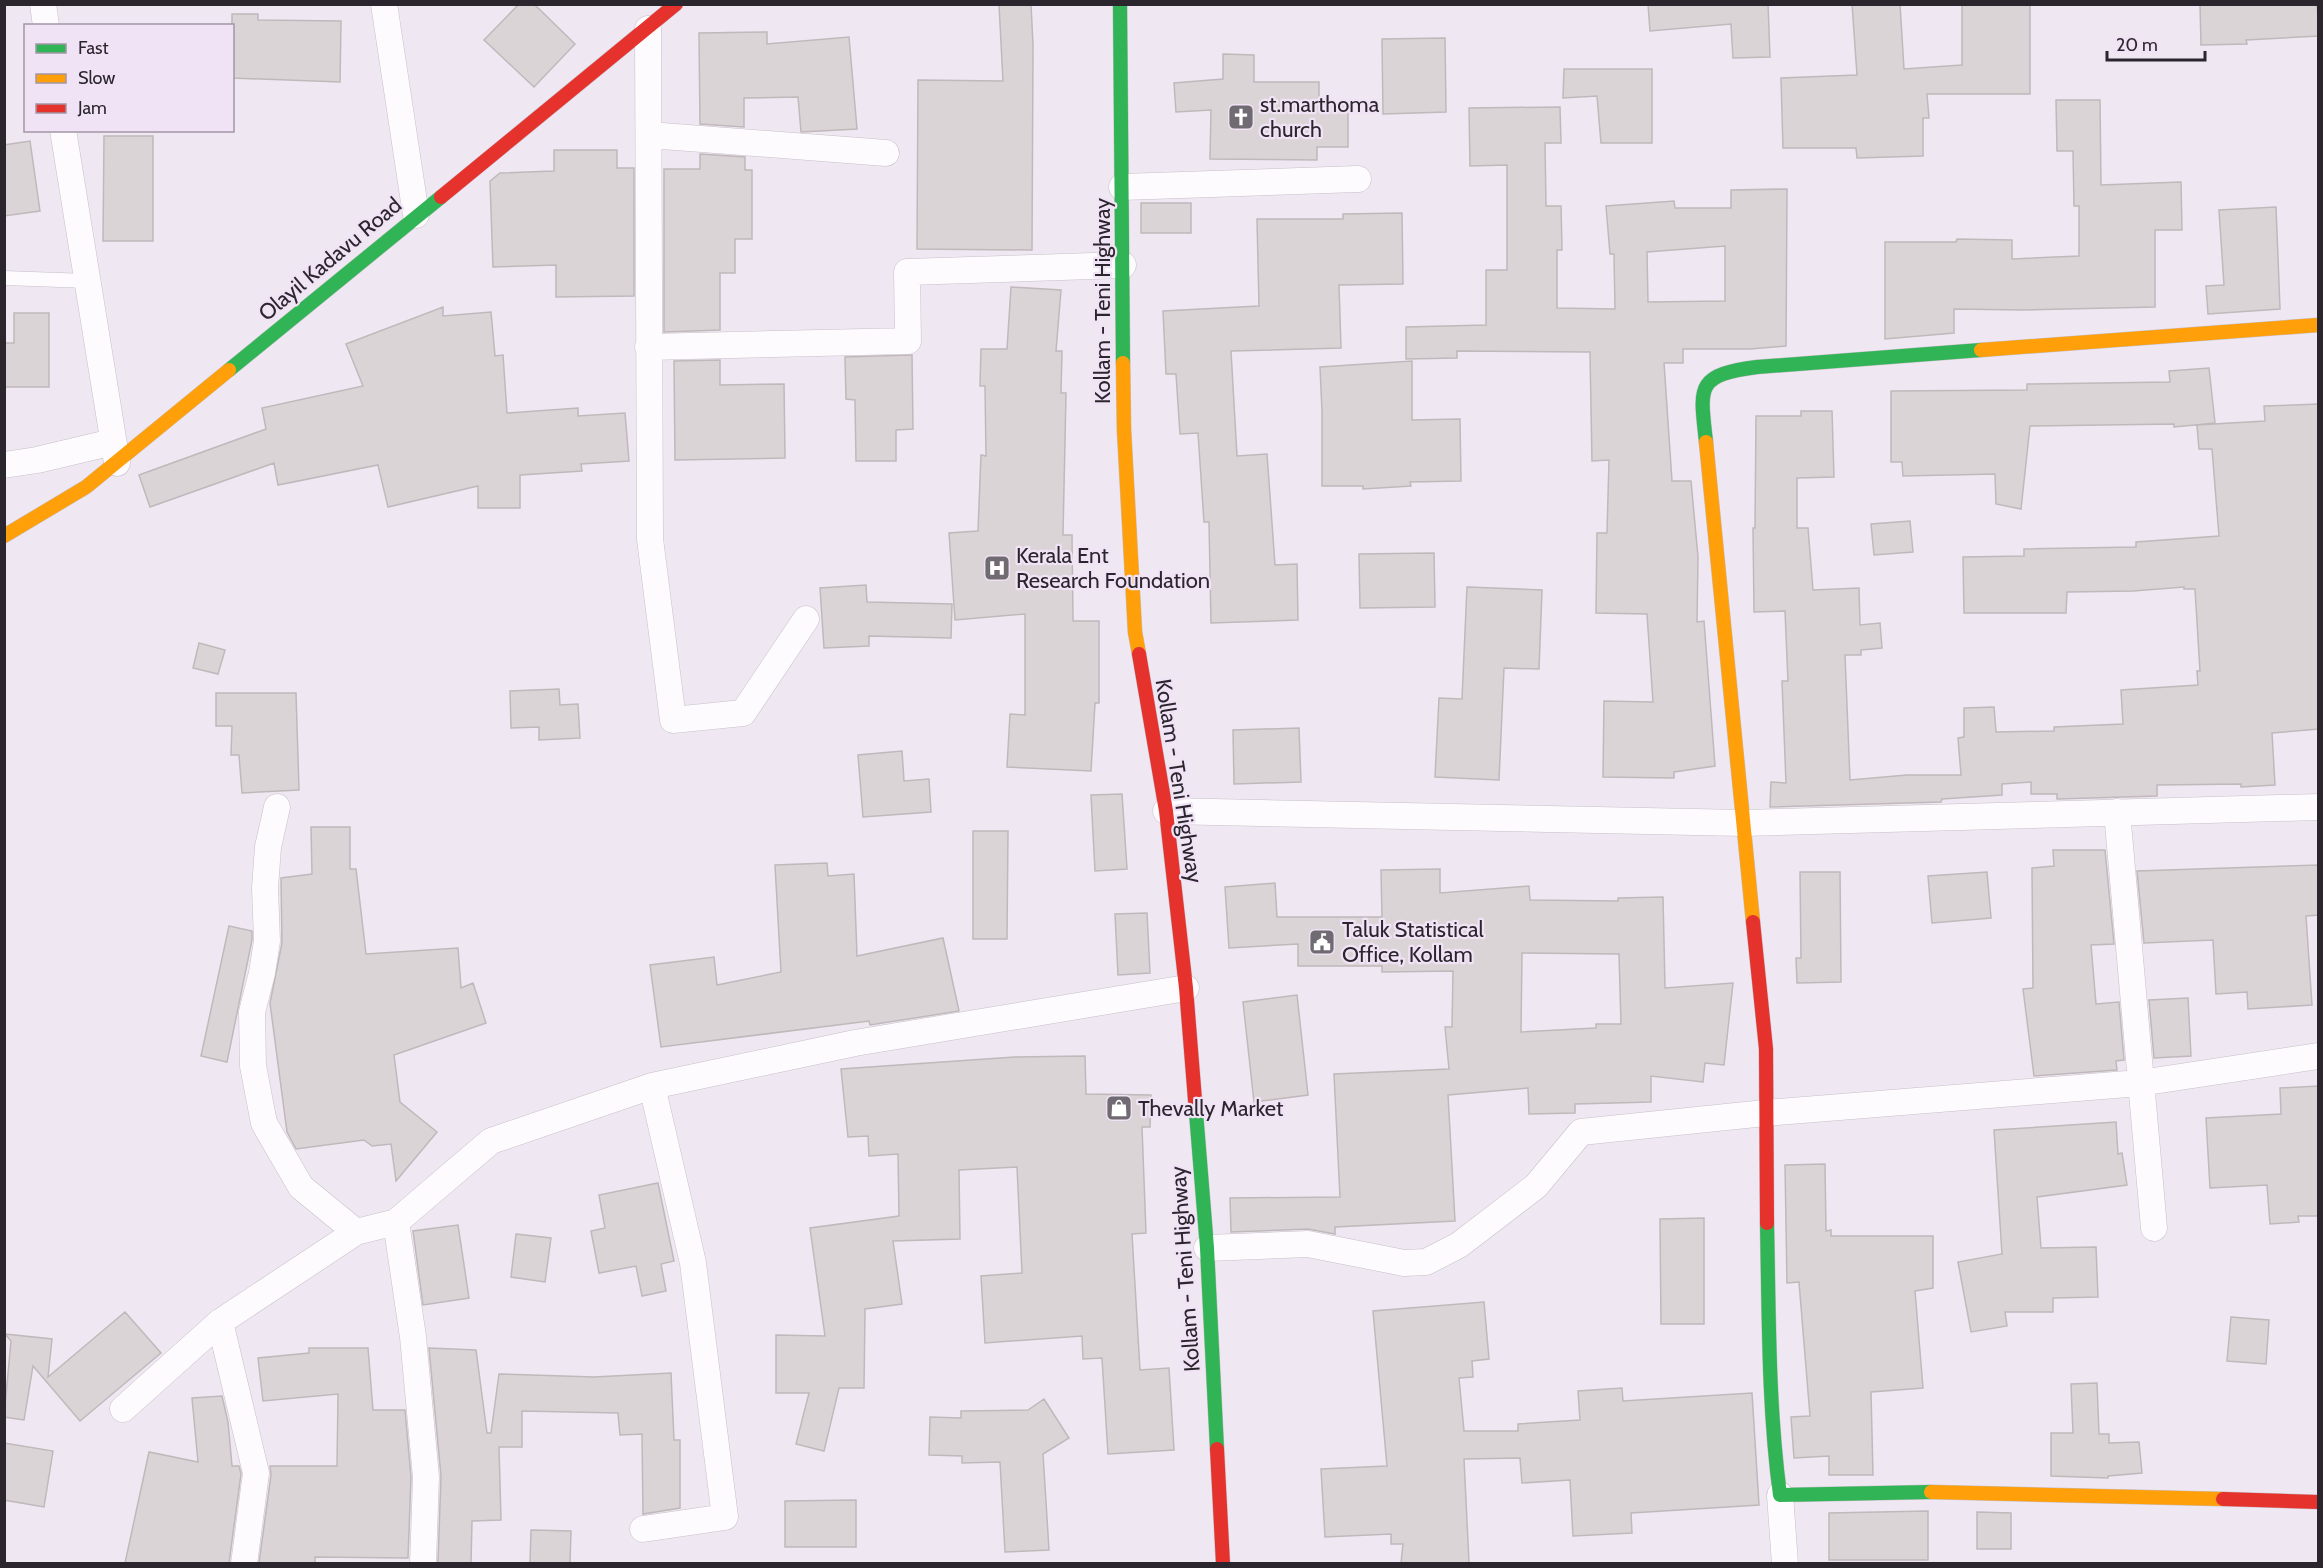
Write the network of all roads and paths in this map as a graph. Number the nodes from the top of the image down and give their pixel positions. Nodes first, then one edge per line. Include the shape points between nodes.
1 (43, 4) edge
2 (384, 4) edge
3 (676, 4) edge
4 (1120, 4) edge
5 (46, 24) edge
6 (648, 29) junction
7 (63, 132) edge
8 (649, 135) junction
9 (886, 153) dead end
10 (1358, 178) dead end
11 (1122, 187) junction
12 (416, 215) junction
13 (1123, 265) junction
14 (4, 278) edge
15 (87, 282) junction
16 (2319, 325) edge
17 (648, 347) junction
18 (115, 452) junction
19 (4, 465) edge
20 (4, 536) edge
21 (806, 619) dead end
22 (277, 807) dead end
23 (2319, 807) edge
24 (1166, 811) junction
25 (2117, 812) junction
26 (1743, 823) junction
27 (1186, 988) junction
28 (2319, 1056) edge
29 (2140, 1083) junction
30 (652, 1086) junction
31 (1765, 1113) junction
32 (396, 1222) junction
33 (2154, 1228) dead end
34 (356, 1232) junction
35 (1207, 1248) junction
36 (220, 1322) junction
37 (123, 1409) dead end
38 (1780, 1495) junction
39 (2319, 1502) edge
40 (643, 1528) dead end
41 (244, 1563) edge
42 (423, 1563) edge
43 (1223, 1563) edge
44 (1785, 1563) edge

1 - 5 street
2 - 12 street
3 - 6 street, Olayil Kadavu Road
4 - 11 street, Kollam - Teni Highway
6 - 8 street
6 - 12 street, Olayil Kadavu Road
7 - 15 street
8 - 9 street
8 - 17 street
10 - 11 street
11 - 13 street, Kollam - Teni Highway
12 - 18 street, Olayil Kadavu Road
13 - 17 street via 907,272 908,341
13 - 24 street, Kollam - Teni Highway via 1124,430 1135,632
14 - 15 lane
15 - 18 street
16 - 26 street via 1757,367 1736,370 1708,383 1701,397
17 - 21 street via 650,539 673,720 743,713
18 - 19 street
18 - 20 street, Olayil Kadavu Road via 86,487
22 - 34 street via 268,847 267,941 252,1012 253,1065 264,1123 301,1187
23 - 25 street
24 - 26 street
24 - 27 street, Kollam - Teni Highway
25 - 26 street
25 - 29 street
26 - 31 street via 1766,1049
27 - 30 street via 855,1043
27 - 35 street, Kollam - Teni Highway
28 - 29 street
29 - 31 street
29 - 33 street
30 - 32 street via 490,1141
30 - 40 street via 693,1263 725,1517
31 - 35 street via 1581,1132 1536,1186 1459,1245 1426,1262 1404,1263 1308,1244
31 - 38 street via 1773,1443
32 - 34 street
32 - 42 street via 413,1337 426,1477
34 - 36 street
35 - 43 street, Kollam - Teni Highway
36 - 37 street
36 - 41 street via 256,1473
38 - 39 street via 1941,1492
38 - 44 street

